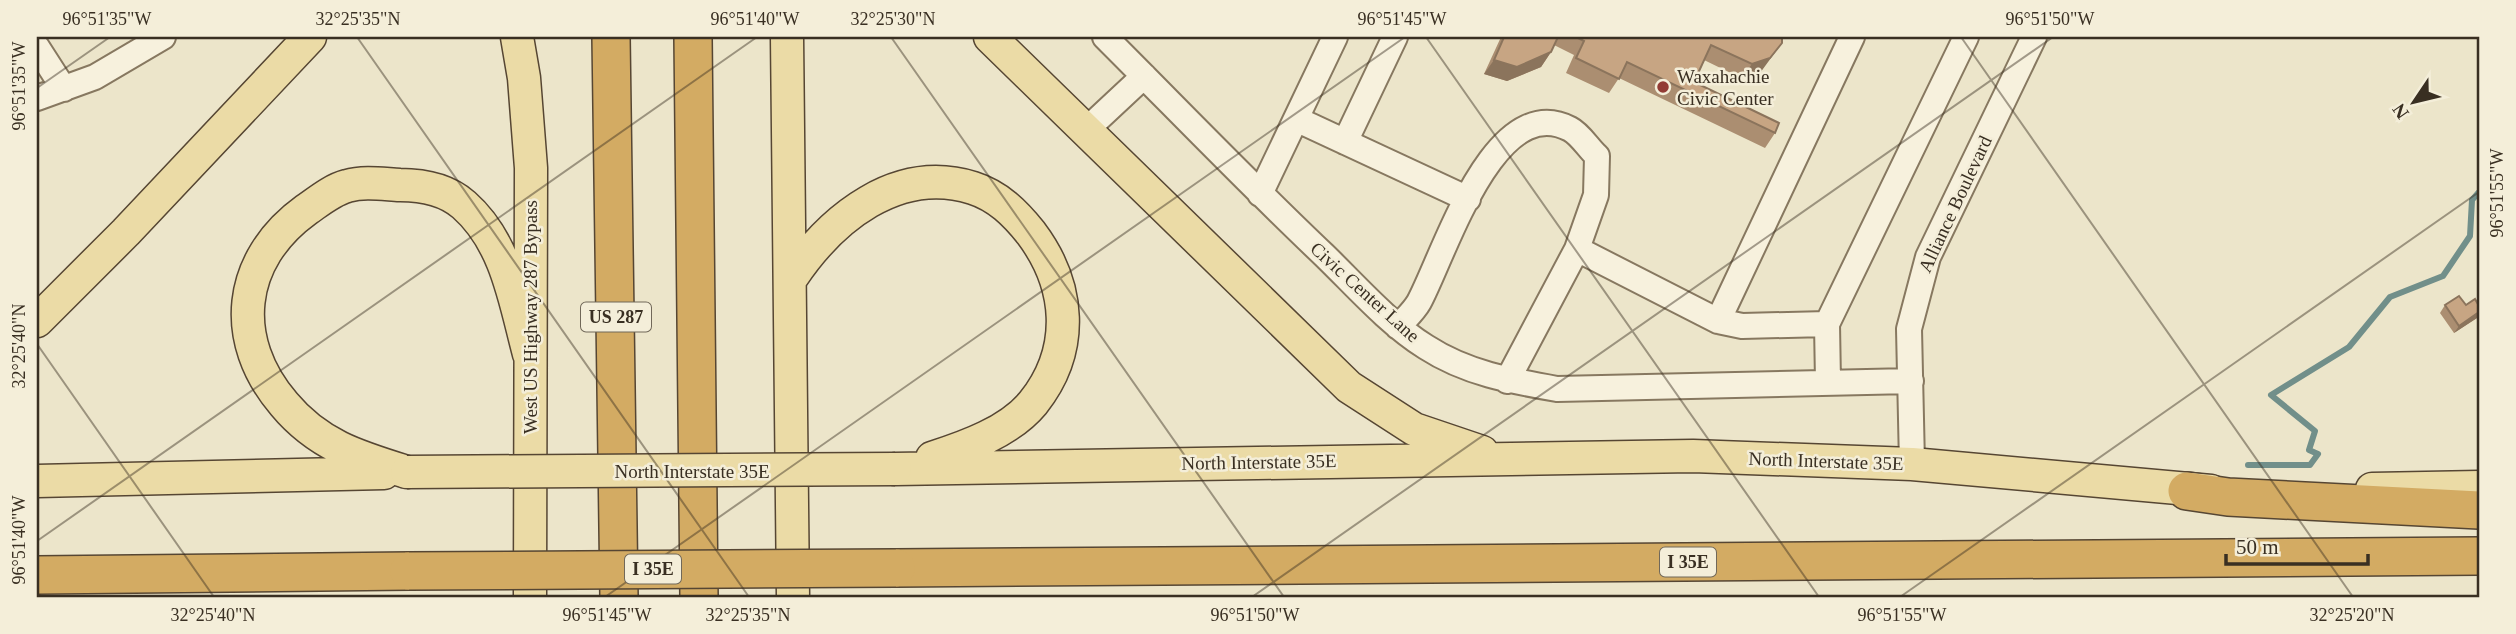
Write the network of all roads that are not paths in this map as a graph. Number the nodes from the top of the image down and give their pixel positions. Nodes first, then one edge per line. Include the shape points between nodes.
1 (163, 37) edge
2 (310, 37) edge
3 (517, 37) edge
4 (611, 37) edge
5 (693, 37) edge
6 (787, 37) edge
7 (990, 37) edge
8 (1105, 37) edge
9 (1335, 37) edge
10 (1395, 37) edge
11 (1853, 37) edge
12 (1966, 37) edge
13 (2034, 37) edge
14 (37, 47) edge
15 (1144, 76) junction
16 (64, 89) junction
17 (37, 98) edge
18 (1296, 119) junction
19 (1084, 132) junction
20 (1345, 142) junction
21 (1260, 194) junction
22 (1468, 198) junction
23 (1577, 249) junction
24 (792, 277) junction
25 (37, 321) edge
26 (1718, 321) junction
27 (1827, 324) junction
28 (1398, 327) junction
29 (528, 354) junction
30 (1507, 381) junction
31 (1828, 382) junction
32 (1911, 382) junction
33 (1514, 461) junction
34 (1912, 464) junction
35 (895, 469) junction
36 (407, 472) junction
37 (37, 481) edge
38 (2479, 487) edge
39 (2187, 491) junction
40 (2479, 510) edge
41 (2479, 556) edge
42 (37, 575) edge
43 (530, 597) edge
44 (619, 597) edge
45 (699, 597) edge
46 (793, 597) edge

1 - 16 street via 95,77
2 - 25 main road
3 - 29 main road, West US Highway 287 Bypass via 530,137
4 - 44 highway, US 287
5 - 45 highway
6 - 24 main road
7 - 19 main road
8 - 15 street, Civic Center Lane
9 - 18 street
10 - 20 street
11 - 26 street
12 - 27 street
13 - 32 street, Alliance Boulevard via 1928,257 1909,329
14 - 16 street
15 - 19 street
15 - 21 street, Civic Center Lane
16 - 17 street
18 - 20 street
18 - 21 street
19 - 33 main road via 1349,387 1414,429
20 - 22 street
21 - 28 street, Civic Center Lane
22 - 23 street via 1484,166 1512,135 1541,123 1571,129 1597,156 1596,195
22 - 28 street via 1418,304
23 - 26 street
23 - 30 street
24 - 35 main road via 818,241 859,206 892,191 928,184 960,185 995,197 1023,222 1052,265 1062,302 1062,340 1052,373 1032,404 971,445
24 - 46 main road
26 - 27 street via 1742,326
27 - 31 street
28 - 30 street, Civic Center Lane via 1459,365
29 - 36 main road via 509,274 498,250 472,213 453,197 412,185 345,186 280,233 263,257 246,312 246,326 262,373 283,404 338,449
29 - 43 main road, West US Highway 287 Bypass
30 - 31 street, Civic Center Lane via 1557,388
31 - 32 street, Civic Center Lane
32 - 34 street, Alliance Boulevard
33 - 34 main road, North Interstate 35E via 1693,456
33 - 35 main road, North Interstate 35E
34 - 39 main road, North Interstate 35E
35 - 36 main road, North Interstate 35E, bridge
36 - 37 main road, North Interstate 35E
38 - 39 main road, North Interstate 35E
39 - 40 highway
41 - 42 highway, I 35E, bridge

